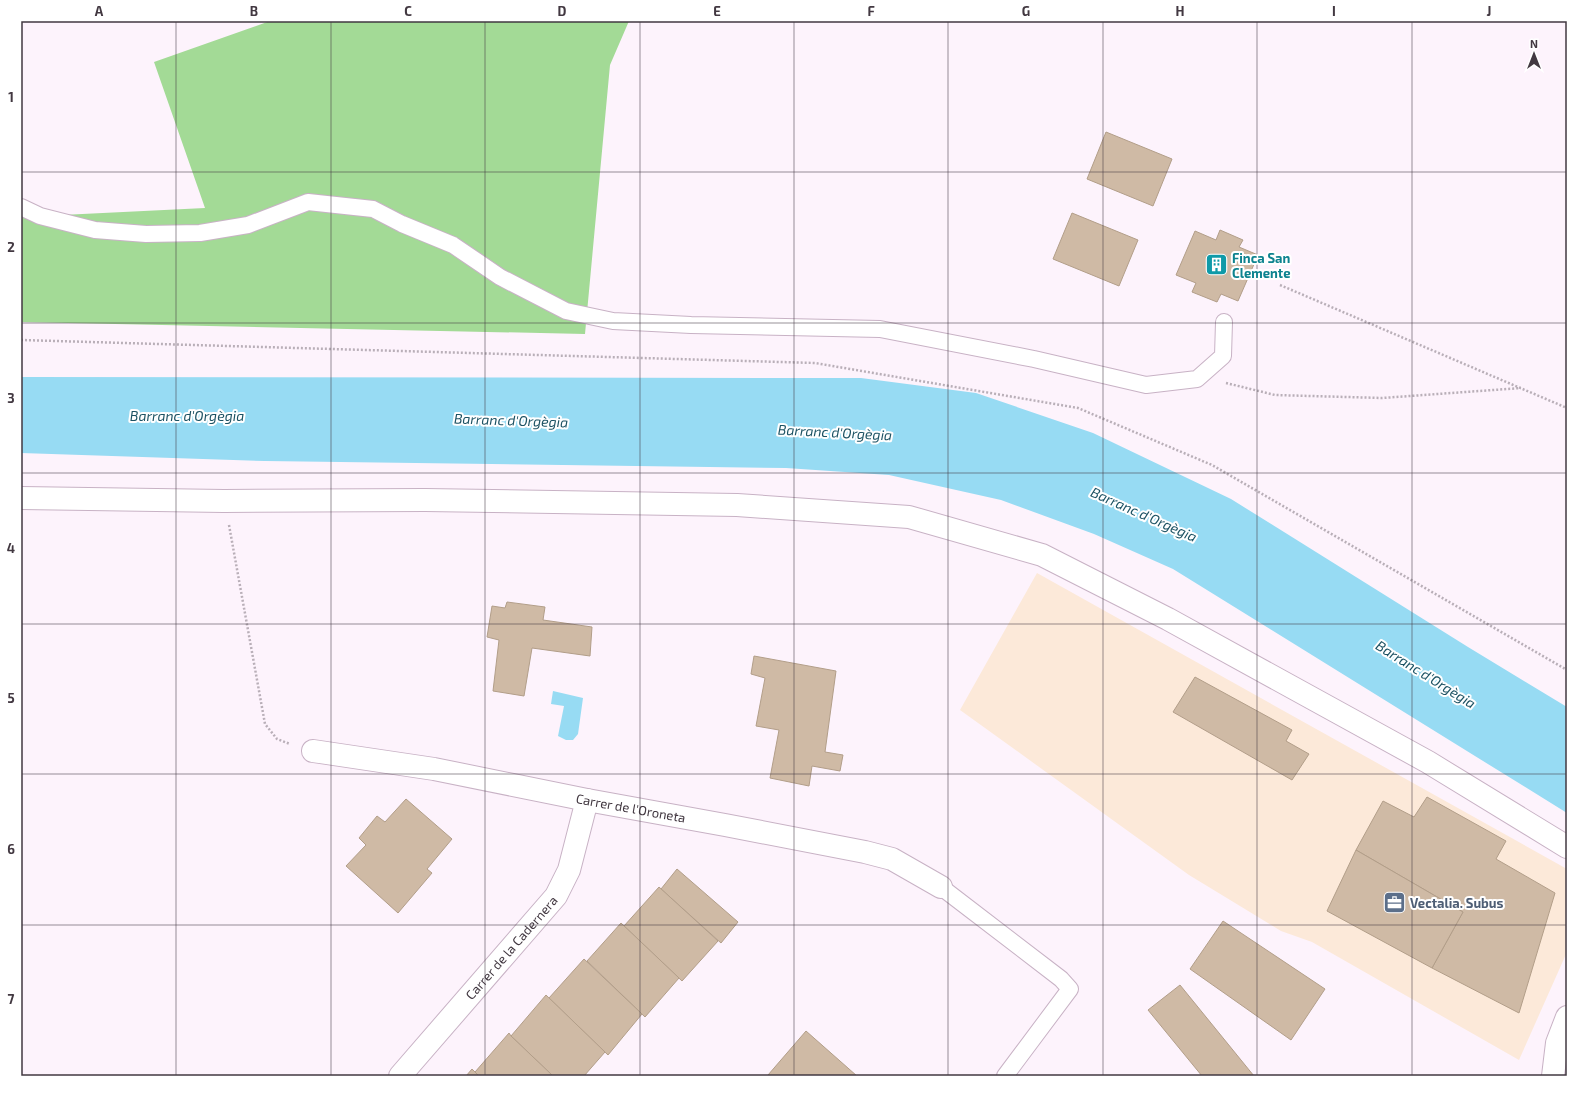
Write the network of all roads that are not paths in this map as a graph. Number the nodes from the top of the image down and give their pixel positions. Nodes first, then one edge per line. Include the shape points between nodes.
1 (21, 207) edge
2 (1224, 322) dead end
3 (21, 498) edge
4 (314, 751) road end
5 (587, 800) junction
6 (1567, 847) edge
7 (941, 887) joint
8 (1567, 1017) edge
9 (1557, 1043) junction
10 (400, 1076) edge
11 (1004, 1076) edge
12 (1544, 1076) edge
13 (1553, 1076) edge

1 - 2 lane via 40,216 95,230 146,234 200,233 248,225 308,202 373,209 453,245 500,277 566,311 613,321 880,329 1034,359 1146,385 1197,379 1223,356
3 - 6 street via 737,505 909,517 1042,555 1168,619 1422,759
4 - 5 street, Carrer de l'Oroneta via 434,769
5 - 7 street, Carrer de l'Oroneta via 865,852 892,859
5 - 10 street, Carrer de la Cadernera via 569,870 556,896
7 - 11 lane via 1061,979 1070,989
8 - 9 street
9 - 12 lane
9 - 13 street

